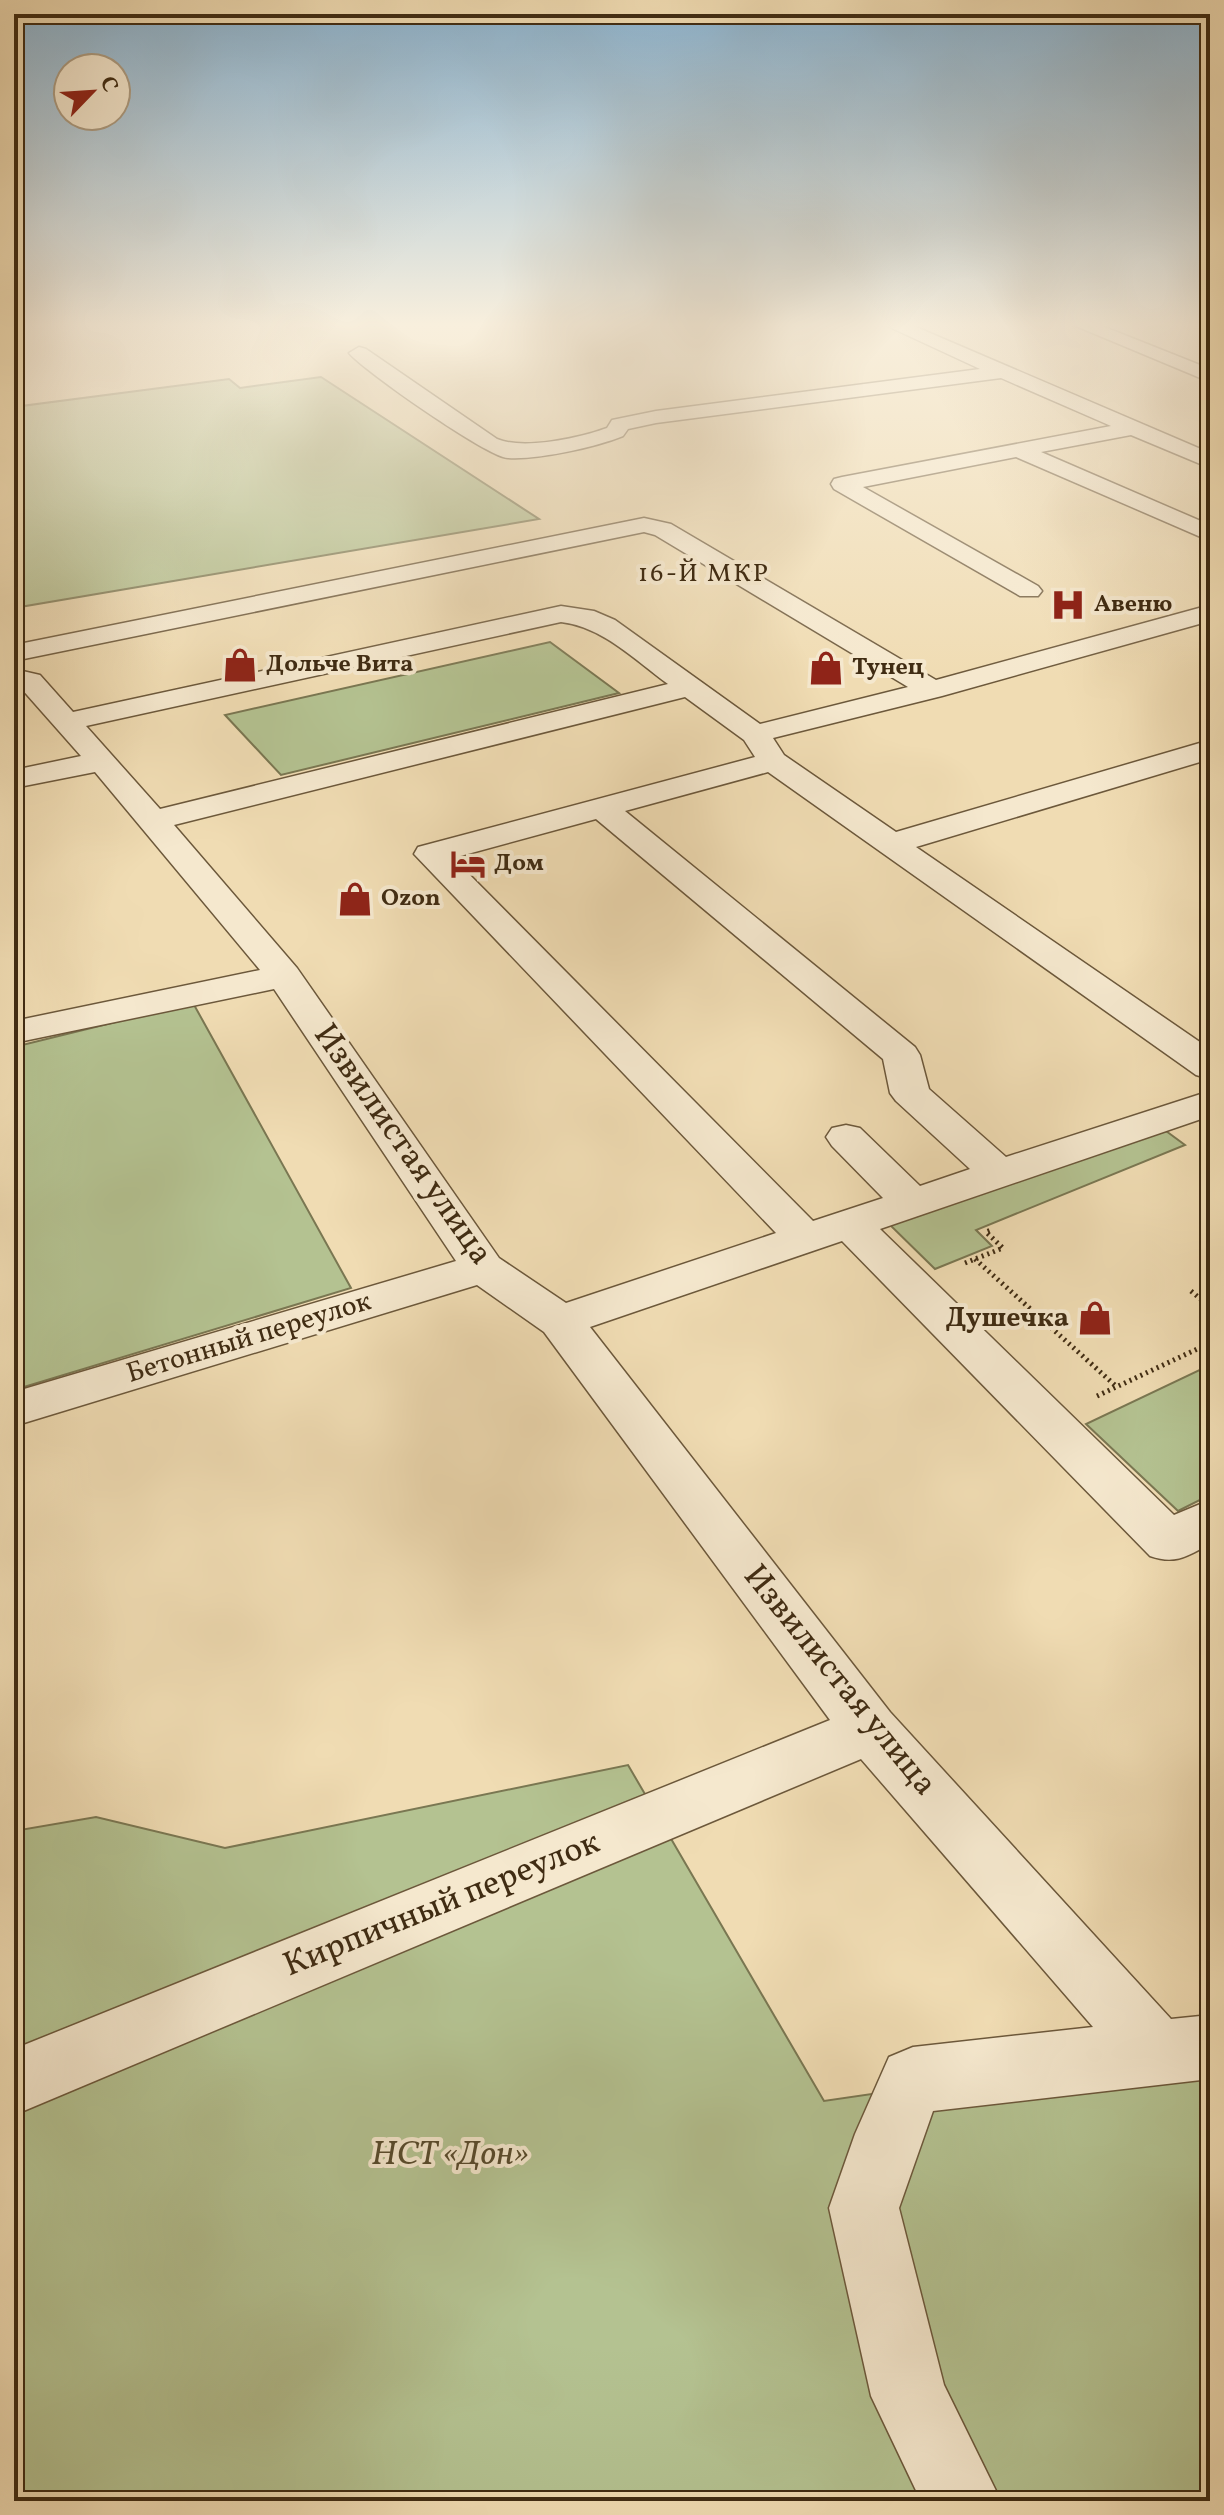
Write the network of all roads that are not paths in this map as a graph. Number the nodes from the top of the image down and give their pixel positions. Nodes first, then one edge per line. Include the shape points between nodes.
1 (485, 441) edge
2 (589, 441) edge
3 (1063, 441) edge
4 (1164, 441) edge
5 (1018, 450) junction
6 (1210, 461) edge
7 (1210, 534) edge
8 (1029, 591) dead end
9 (1210, 613) edge
10 (14, 653) edge
11 (22, 679) edge
12 (691, 687) junction
13 (932, 690) junction
14 (66, 722) junction
15 (764, 748) junction
16 (1210, 749) edge
17 (102, 761) junction
18 (14, 779) edge
19 (601, 807) junction
20 (152, 821) junction
21 (891, 844) junction
22 (284, 976) junction
23 (14, 1032) edge
24 (1210, 1067) edge
25 (1210, 1103) edge
26 (846, 1137) dead end
27 (998, 1172) junction
28 (911, 1201) junction
29 (848, 1222) junction
30 (804, 1237) junction
31 (483, 1268) junction
32 (560, 1321) junction
33 (14, 1409) edge
34 (1210, 1520) edge
35 (870, 1729) junction
36 (1184, 2050) edge
37 (14, 2082) edge
38 (962, 2501) edge

1 - 2 street via 508,452
3 - 5 street
4 - 6 street
5 - 7 street
5 - 8 street via 842,484
9 - 13 street
10 - 13 street via 644,525 663,529
11 - 14 street, Извилистая улица
12 - 14 street via 606,626 561,614
12 - 15 street
12 - 20 street
13 - 15 street
14 - 17 street, Извилистая улица
15 - 19 street
15 - 21 street
16 - 21 street
17 - 18 street
17 - 20 street, Извилистая улица
19 - 27 street via 901,1055 910,1093
19 - 30 street via 430,854
20 - 22 street, Извилистая улица
21 - 24 street
22 - 23 street
22 - 31 street, Извилистая улица
25 - 27 street
26 - 28 street
27 - 28 street
28 - 29 street
29 - 30 street
29 - 34 street via 1168,1542
30 - 32 street
31 - 32 street, Извилистая улица
31 - 33 street, Бетонный переулок
32 - 35 street, Извилистая улица
35 - 36 street, Извилистая улица
35 - 37 street, Кирпичный переулок
36 - 38 street, Извилистая улица via 913,2080 864,2208 909,2396

